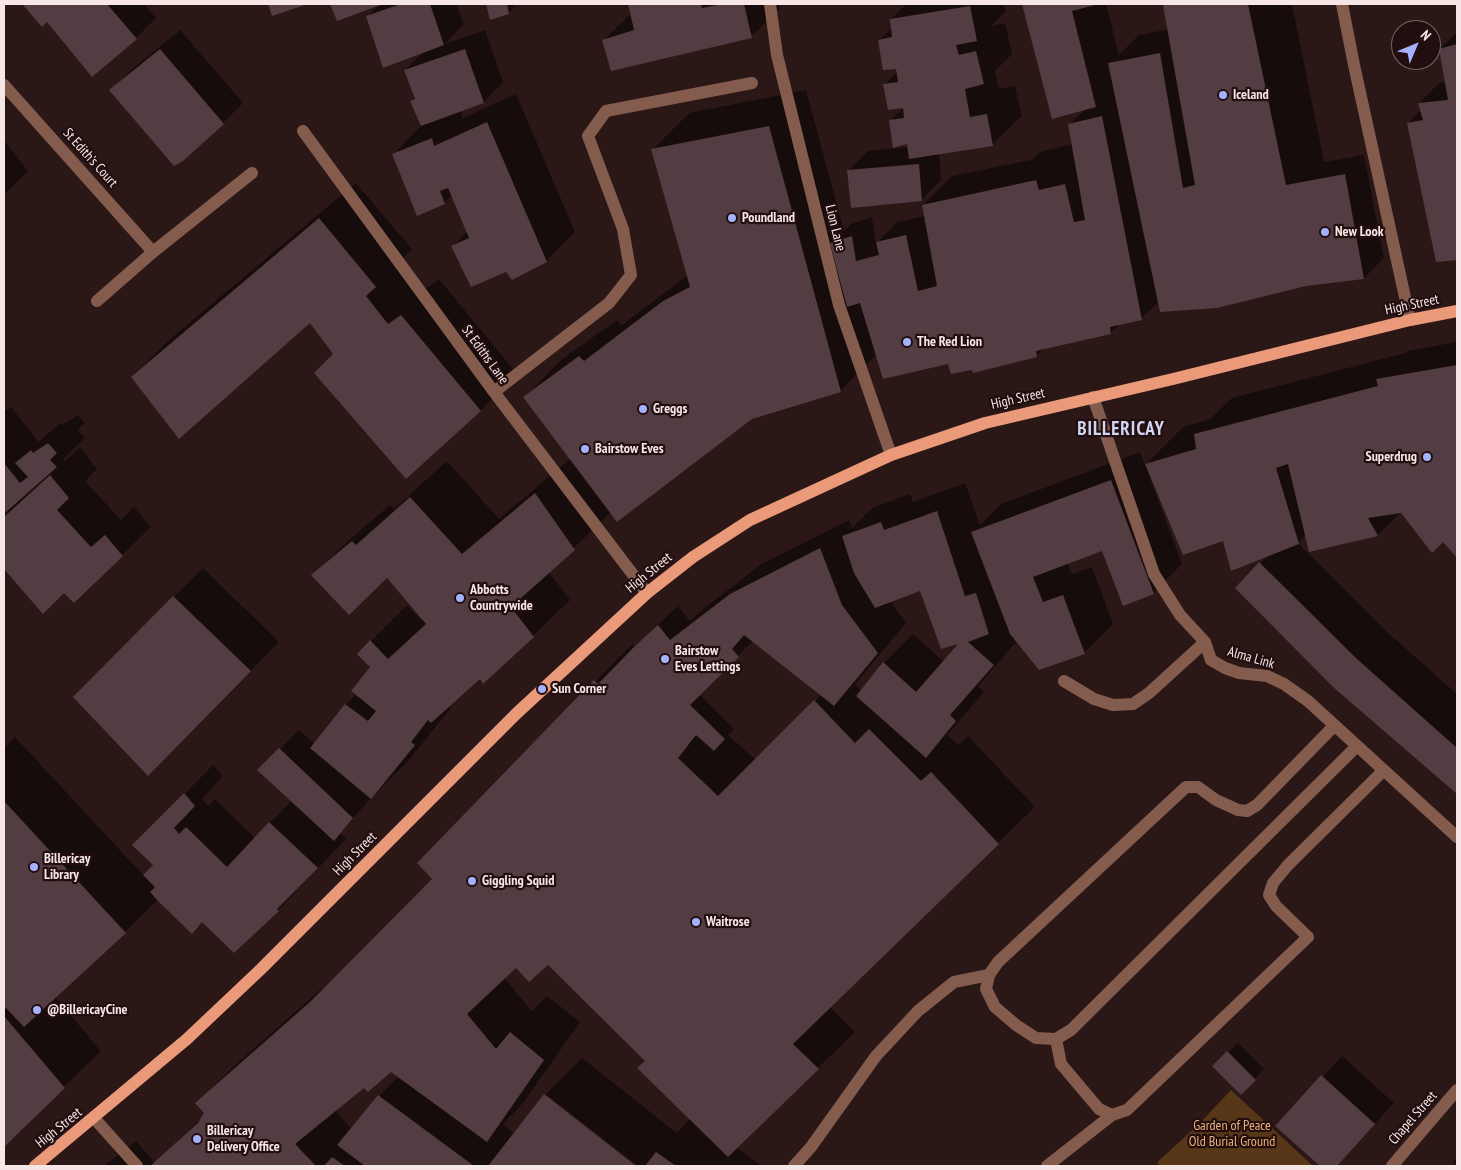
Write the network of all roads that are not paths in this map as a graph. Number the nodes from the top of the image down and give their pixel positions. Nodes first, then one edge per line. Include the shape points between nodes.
1 (770, 4) edge
2 (1342, 4) edge
3 (752, 83) dead end
4 (4, 85) edge
5 (303, 131) dead end
6 (252, 172) dead end
7 (153, 252) junction
8 (97, 301) dead end
9 (1457, 311) edge
10 (1410, 320) junction
11 (494, 392) junction
12 (1093, 397) junction
13 (892, 455) junction
14 (647, 593) junction
15 (1205, 642) junction
16 (1064, 681) dead end
17 (1334, 726) junction
18 (1357, 746) junction
19 (1384, 770) junction
20 (1457, 837) edge
21 (989, 975) junction
22 (1056, 1039) junction
23 (1457, 1090) edge
24 (1112, 1114) junction
25 (94, 1118) junction
26 (35, 1166) edge
27 (138, 1166) edge
28 (794, 1166) edge
29 (1047, 1166) edge
30 (1392, 1166) edge

1 - 13 street, Lion Lane via 777,55 839,305
2 - 10 street
3 - 11 street via 606,111 588,136 623,229 631,275 609,303
4 - 7 street, St Edith's Court
5 - 11 street, St Ediths Lane
6 - 7 street
7 - 8 street
9 - 10 main road, High Street
10 - 12 main road, High Street
11 - 14 street, St Ediths Lane
12 - 13 main road, High Street via 985,422
12 - 15 street, Alma Link via 1154,574 1180,616
13 - 14 main road, High Street via 750,520 693,557
14 - 25 main road, High Street via 524,706 261,969 187,1039
15 - 16 street via 1134,704 1113,705 1094,699
15 - 17 street, Alma Link via 1211,660 1239,673 1267,676 1284,684
17 - 18 street, Alma Link
17 - 21 street via 1257,806 1247,811 1216,800 1198,787 1186,787 998,962
18 - 19 street, Alma Link
18 - 22 street via 1071,1030
19 - 20 street, Alma Link
19 - 24 street via 1273,883 1269,895 1272,900 1308,937 1127,1110
21 - 22 street via 986,989 995,1007 1036,1038
21 - 28 street via 954,982 918,1011 876,1056
22 - 24 street via 1061,1064 1099,1109
23 - 30 street, Chapel Street
24 - 29 street
25 - 26 main road, High Street
25 - 27 street

